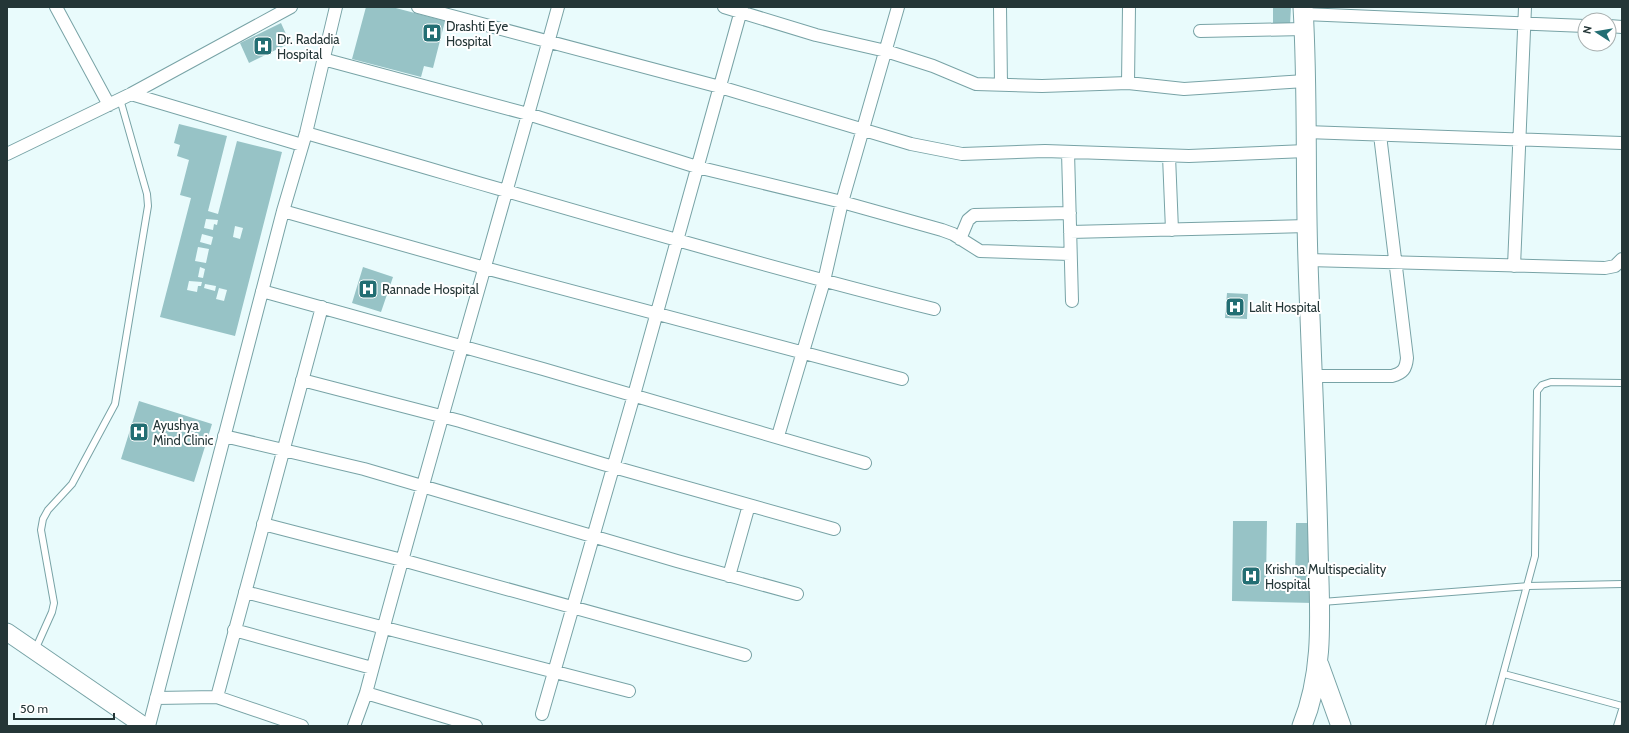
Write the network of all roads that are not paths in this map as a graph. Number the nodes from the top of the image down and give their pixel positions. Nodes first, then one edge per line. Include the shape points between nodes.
1 (56, 7) edge
2 (291, 7) edge
3 (336, 7) edge
4 (418, 7) edge
5 (558, 7) edge
6 (724, 7) edge
7 (898, 7) edge
8 (1000, 7) edge
9 (1129, 7) edge
10 (1525, 7) edge
11 (742, 9) edge
12 (1419, 13) edge
13 (1304, 16) edge
14 (1525, 24) junction
15 (1577, 26) edge
16 (1200, 31) dead end
17 (548, 43) junction
18 (886, 51) junction
19 (323, 59) junction
20 (1305, 81) junction
21 (1128, 83) junction
22 (1001, 85) junction
23 (720, 87) junction
24 (120, 99) junction
25 (528, 114) junction
26 (863, 128) junction
27 (1306, 132) junction
28 (306, 133) junction
29 (1380, 135) junction
30 (1519, 140) junction
31 (1622, 143) edge
32 (302, 145) junction
33 (1306, 151) junction
34 (1068, 152) junction
35 (7, 154) edge
36 (1169, 156) junction
37 (697, 167) junction
38 (507, 190) junction
39 (842, 202) junction
40 (283, 211) junction
41 (1070, 213) junction
42 (1307, 226) junction
43 (1172, 230) junction
44 (1070, 232) junction
45 (960, 239) junction
46 (677, 240) junction
47 (1070, 254) junction
48 (1622, 259) edge
49 (1308, 260) junction
50 (1394, 262) junction
51 (1514, 266) junction
52 (485, 268) junction
53 (824, 282) junction
54 (262, 291) junction
55 (1072, 301) dead end
56 (322, 307) junction
57 (934, 309) dead end
58 (656, 314) junction
59 (463, 347) junction
60 (802, 353) junction
61 (1313, 376) junction
62 (902, 379) dead end
63 (302, 380) junction
64 (1622, 383) edge
65 (634, 395) junction
66 (442, 416) junction
67 (224, 436) junction
68 (778, 436) junction
69 (282, 451) junction
70 (865, 463) dead end
71 (613, 467) junction
72 (422, 486) junction
73 (749, 505) junction
74 (263, 524) junction
75 (834, 529) dead end
76 (594, 537) junction
77 (402, 560) junction
78 (729, 576) junction
79 (1622, 584) edge
80 (1528, 586) junction
81 (245, 592) junction
82 (796, 594) dead end
83 (1319, 602) junction
84 (572, 608) junction
85 (382, 628) junction
86 (234, 630) junction
87 (7, 632) edge
88 (35, 651) junction
89 (745, 655) dead end
90 (1319, 664) junction
91 (372, 668) junction
92 (554, 672) junction
93 (1504, 674) junction
94 (629, 692) dead end
95 (366, 693) junction
96 (217, 697) junction
97 (156, 698) junction
98 (1622, 706) edge
99 (1622, 710) edge
100 (542, 714) dead end
101 (144, 726) edge
102 (149, 726) edge
103 (302, 726) edge
104 (354, 726) edge
105 (476, 726) edge
106 (1302, 726) edge
107 (1341, 726) edge
108 (1489, 726) edge
109 (1617, 726) edge

1 - 24 street
2 - 24 street
3 - 19 street
4 - 17 street
5 - 17 street
6 - 11 street
7 - 18 street
8 - 22 street
9 - 21 street
10 - 14 street
11 - 18 street via 816,35
11 - 23 street
12 - 13 street
12 - 14 street
13 - 16 street
13 - 20 main road
14 - 15 street
14 - 30 street
17 - 23 street
17 - 25 street
18 - 22 street via 933,66 976,84
18 - 26 street
19 - 25 street
19 - 28 street
20 - 21 street via 1184,89
20 - 27 main road
21 - 22 street
23 - 26 street
23 - 37 street
24 - 32 street
24 - 35 street
24 - 88 lane via 147,194 146,214 115,404 72,484 43,519 41,530 54,603
25 - 37 street
25 - 38 street
26 - 34 street via 911,144 962,154
26 - 39 street
27 - 29 street
27 - 33 main road
28 - 32 street
28 - 38 street
29 - 30 street
29 - 50 street
30 - 31 street
30 - 51 street
32 - 40 street
33 - 36 street
33 - 42 main road
34 - 36 street
34 - 41 street
36 - 43 street
37 - 39 street
37 - 46 street
38 - 46 street
38 - 52 street
39 - 45 street via 942,230
39 - 53 street
40 - 52 street
40 - 54 street
41 - 44 street
41 - 45 street via 974,215 968,220
42 - 43 street
42 - 49 main road
43 - 44 street
44 - 47 street
45 - 47 street via 988,253
46 - 53 street
46 - 58 street
47 - 55 street
48 - 51 street via 1615,266 1605,268
49 - 50 street
49 - 61 main road
50 - 51 street
50 - 61 street via 1407,358 1406,367 1400,374 1392,376
52 - 58 street
52 - 59 street
53 - 57 street
53 - 60 street
54 - 56 street
54 - 67 street
56 - 59 street
56 - 63 street
58 - 60 street
58 - 65 street
59 - 65 street
59 - 66 street
60 - 62 street
60 - 68 street
61 - 83 main road
63 - 66 street
63 - 69 street
64 - 80 lane via 1551,382 1542,385 1537,391 1535,556
65 - 68 street
65 - 71 street
66 - 71 street
66 - 72 street
67 - 69 street
67 - 97 street
68 - 70 street
69 - 72 street
69 - 74 street
71 - 73 street
71 - 76 street
72 - 76 street
72 - 77 street
73 - 75 street
73 - 78 street
74 - 77 street
74 - 81 street
76 - 78 street
76 - 84 street
77 - 84 street
77 - 85 street
78 - 82 street
79 - 80 lane
80 - 83 lane
80 - 93 lane
81 - 85 street
81 - 86 street
83 - 90 main road
84 - 89 street
84 - 92 street
85 - 91 street
85 - 92 street
86 - 91 street
86 - 96 street
87 - 88 main road
88 - 101 main road
90 - 106 main road via 1311,704
90 - 107 main road
91 - 95 street
92 - 94 street
92 - 100 street
93 - 98 lane
93 - 108 lane
95 - 104 street
95 - 105 street
96 - 97 street
96 - 103 street
97 - 102 street
99 - 109 lane

